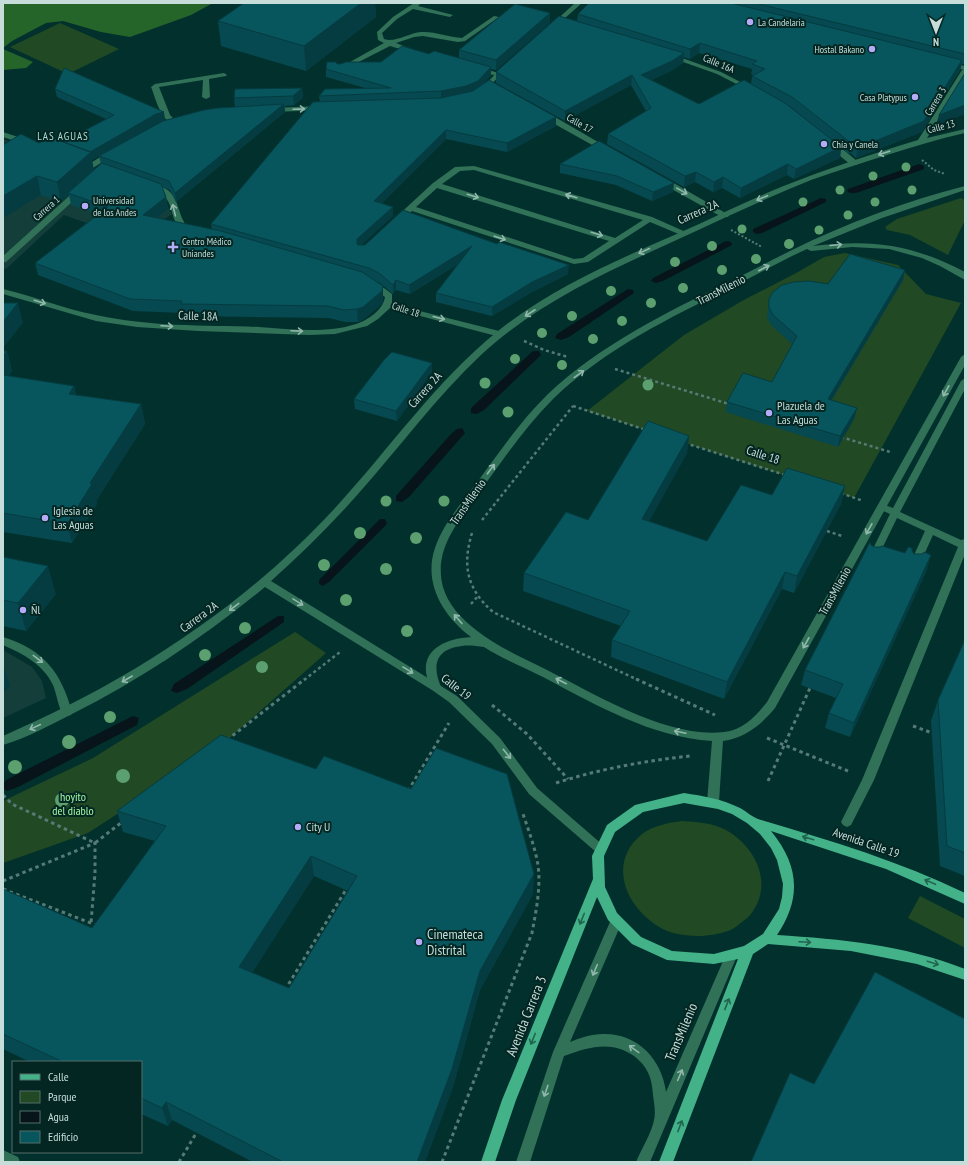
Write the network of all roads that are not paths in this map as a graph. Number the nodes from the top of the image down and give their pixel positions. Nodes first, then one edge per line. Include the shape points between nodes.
1 (418, 3) edge
2 (579, 3) edge
3 (412, 7) junction
4 (450, 15) dead end
5 (496, 17) dead end
6 (545, 32) edge
7 (389, 44) junction
8 (420, 53) edge
9 (667, 54) edge
10 (937, 61) edge
11 (509, 64) edge
12 (471, 67) edge
13 (965, 69) edge
14 (340, 70) edge
15 (497, 74) junction
16 (224, 75) dead end
17 (206, 77) junction
18 (756, 92) edge
19 (478, 94) edge
20 (206, 97) dead end
21 (328, 108) edge
22 (264, 110) edge
23 (538, 111) edge
24 (173, 122) edge
25 (965, 131) edge
26 (3, 134) edge
27 (824, 139) edge
28 (922, 142) junction
29 (32, 145) edge
30 (116, 151) edge
31 (614, 153) edge
32 (854, 163) junction
33 (103, 170) edge
34 (656, 176) edge
35 (141, 183) edge
36 (436, 185) junction
37 (86, 186) edge
38 (965, 188) edge
39 (410, 208) junction
40 (725, 215) junction
41 (648, 219) junction
42 (389, 227) edge
43 (684, 233) junction
44 (195, 234) edge
45 (614, 240) junction
46 (798, 251) junction
47 (3, 260) edge
48 (965, 278) edge
49 (366, 281) edge
50 (3, 290) edge
51 (388, 305) junction
52 (500, 334) junction
53 (965, 357) edge
54 (965, 381) edge
55 (882, 507) junction
56 (895, 513) junction
57 (931, 530) junction
58 (965, 544) edge
59 (873, 559) edge
60 (914, 566) edge
61 (264, 582) junction
62 (3, 641) edge
63 (487, 644) junction
64 (436, 687) junction
65 (67, 712) junction
66 (718, 738) junction
67 (3, 741) edge
68 (713, 802) junction
69 (755, 822) junction
70 (848, 822) dead end
71 (600, 850) junction
72 (597, 883) junction
73 (965, 899) edge
74 (616, 922) junction
75 (766, 938) junction
76 (748, 950) junction
77 (731, 956) junction
78 (965, 975) edge
79 (559, 1052) junction
80 (661, 1121) junction
81 (3, 1156) edge
82 (13, 1162) edge
83 (488, 1162) edge
84 (523, 1162) edge
85 (643, 1162) edge
86 (666, 1162) edge

1 - 3 street
2 - 6 street via 561,23
3 - 4 street
3 - 7 street via 379,33 381,40
5 - 7 street via 464,40 421,34
7 - 8 street
7 - 14 street
9 - 18 street, Calle 16A via 719,73
10 - 13 street
11 - 15 street
12 - 15 street
13 - 28 street, Carrera 3
15 - 19 street via 492,86
16 - 17 street
17 - 20 street
17 - 24 street via 159,84 155,87 167,116
22 -> 21 street
23 - 31 street, Calle 17
25 - 28 street, Calle 13
26 - 29 street
27 - 32 street
28 -> 32 street, Carrera 2A
30 - 33 street via 87,165
32 -> 40 street, Carrera 2A via 798,183
34 -> 40 street
44 -> 35 street via 182,228 177,221 167,193
36 - 39 street
41 -> 36 street via 474,168 458,169
36 -> 45 street
37 - 47 street, Carrera 1
38 - 46 street, TransMilenio via 838,233
39 - 42 street
39 -> 45 street via 574,262 585,260
40 - 43 street, Carrera 2A
41 - 43 street
41 - 45 street
43 -> 52 street, Carrera 2A via 572,287
46 -> 48 street, TransMilenio via 853,244 897,247 932,258
63 -> 46 street, TransMilenio via 458,620 443,598 438,585 436,565 440,541 509,445 564,384 594,363 645,329
49 - 51 street, Calle 18 via 389,296
50 -> 51 street, Calle 18A via 97,318 145,325 202,328 307,331 349,329 377,317
51 -> 52 street, Calle 18
52 - 61 street, Carrera 2A via 481,349 447,384 338,511
53 -> 55 street, TransMilenio
54 - 56 street
55 - 56 street
55 -> 66 street, TransMilenio via 771,706 747,730
56 - 57 street
56 - 59 street
57 - 58 street
57 - 60 street
58 - 70 street via 868,780
61 -> 64 street, Calle 19
61 -> 65 street, Carrera 2A via 195,637
62 -> 65 street via 39,658 54,675 63,693
63 - 64 street via 461,640 439,650 432,658 431,665 430,678
66 -> 63 street, TransMilenio via 675,731 632,716
64 -> 71 street, Calle 19 via 458,704 496,741 533,791
65 -> 67 street, Carrera 2A
66 - 68 street
68 - 69 main road
68 - 71 main road via 684,798 644,806 621,820
73 -> 69 main road, Avenida Calle 19 via 888,864
69 - 75 main road via 766,832 783,856 789,883 789,897 785,910
71 - 72 main road
72 - 74 main road via 607,910
72 -> 83 main road, Avenida Carrera 3 via 509,1100
74 - 77 main road via 639,942 668,955 700,960
74 -> 79 street
75 - 76 main road
75 -> 78 main road via 878,949 916,958
76 - 77 main road
86 -> 76 main road
80 -> 77 street, TransMilenio
80 -> 79 street, TransMilenio via 660,1092 654,1069 630,1046 607,1039 591,1040
79 -> 84 street
80 - 85 street, TransMilenio
81 - 82 street

